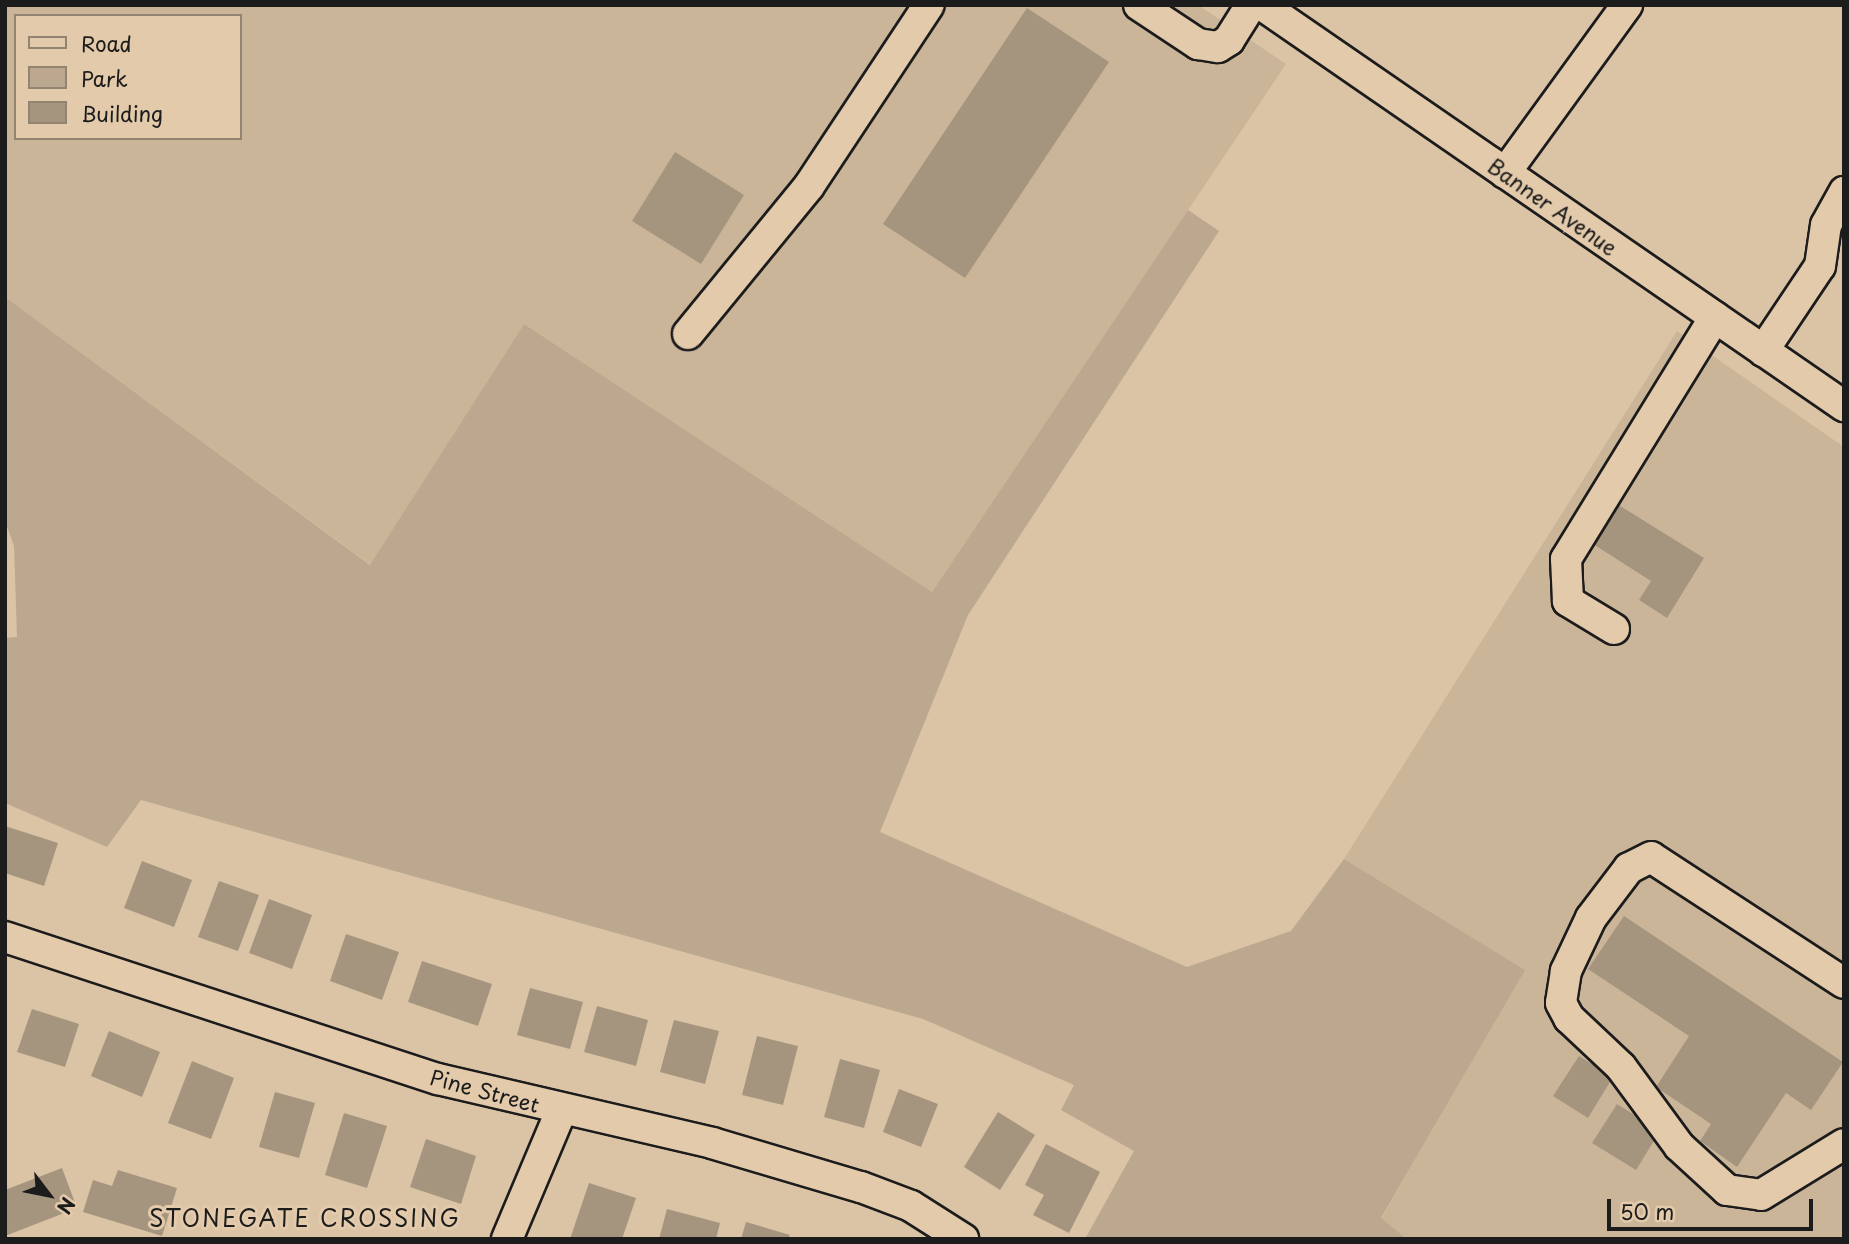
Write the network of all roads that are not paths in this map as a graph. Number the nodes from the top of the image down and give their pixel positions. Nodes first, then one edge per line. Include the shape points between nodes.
1 (929, 5) edge
2 (1139, 5) edge
3 (1251, 5) edge
4 (1262, 5) edge
5 (1627, 5) edge
6 (1505, 173) junction
7 (1844, 192) edge
8 (1715, 317) junction
9 (688, 334) dead end
10 (1763, 351) junction
11 (1844, 406) edge
12 (1614, 629) dead end
13 (5, 937) edge
14 (1844, 982) edge
15 (561, 1111) junction
16 (1844, 1144) edge
17 (507, 1239) edge
18 (963, 1239) edge

1 - 9 street via 809,186
2 - 3 street via 1198,44 1218,47 1229,40
4 - 6 street, Banner Avenue
5 - 6 street
6 - 8 street, Banner Avenue
7 - 10 street via 1826,225 1820,266
8 - 10 street, Banner Avenue
8 - 12 street via 1566,559 1568,601
10 - 11 street, Banner Avenue
13 - 15 street, Pine Street via 438,1079
14 - 16 street via 1651,857 1629,868 1591,918 1566,971 1561,1003 1569,1018 1621,1067 1679,1146 1727,1191 1761,1195
15 - 17 street
15 - 18 street, Pine Street via 712,1143 861,1187 911,1206

